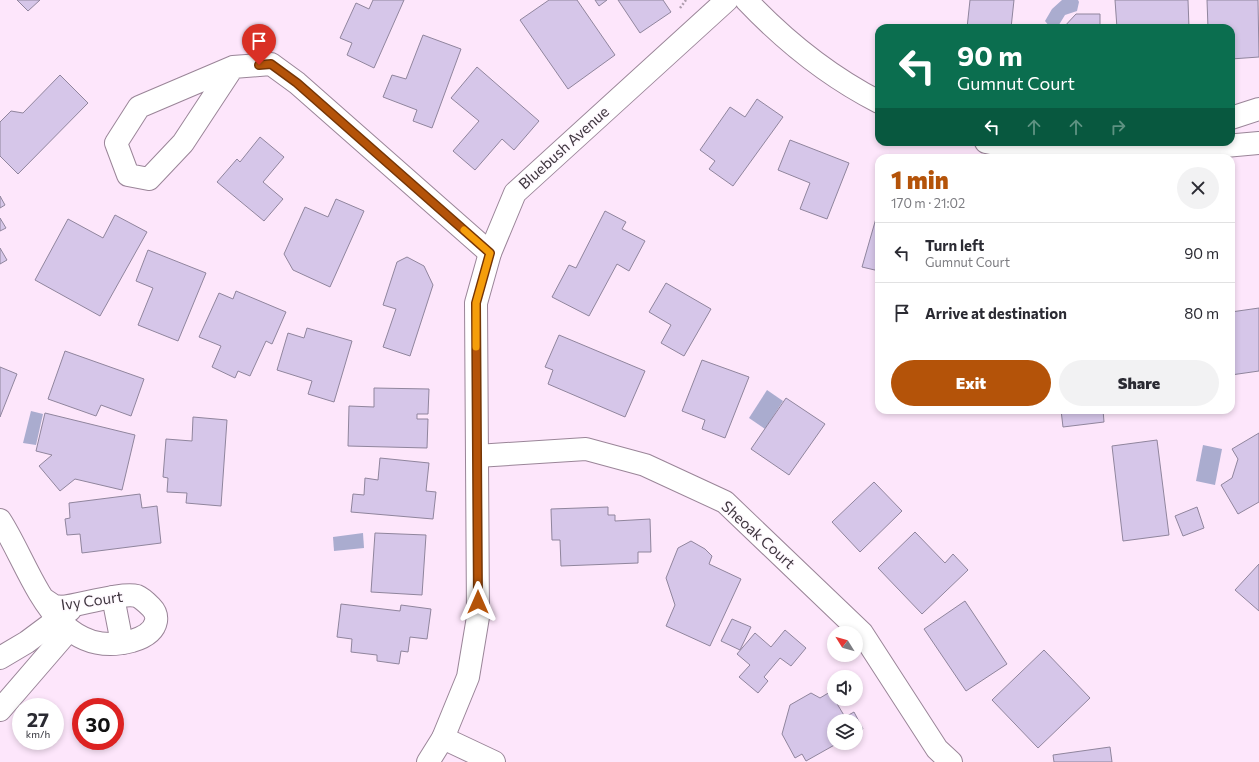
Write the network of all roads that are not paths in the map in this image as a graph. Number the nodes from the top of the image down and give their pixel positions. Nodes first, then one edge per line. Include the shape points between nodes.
1 (727, 0) edge
2 (746, 0) edge
3 (233, 67) junction
4 (875, 100) edge
5 (1259, 109) edge
6 (1235, 117) edge
7 (1259, 143) edge
8 (1235, 145) edge
9 (1006, 146) edge
10 (1138, 146) edge
11 (1173, 146) edge
12 (1225, 146) edge
13 (490, 253) junction
14 (477, 456) junction
15 (0, 520) edge
16 (113, 598) junction
17 (45, 600) junction
18 (78, 604) junction
19 (63, 624) junction
20 (122, 643) junction
21 (0, 658) edge
22 (0, 710) edge
23 (443, 738) junction
24 (940, 758) edge
25 (428, 762) edge
26 (494, 762) edge

1 - 13 street, Bluebush Avenue via 515,192
2 - 4 street via 808,57
3 - 3 street via 139,108 116,143 128,175 149,179 183,143
3 - 13 street via 271,64 297,83
5 - 6 street
7 - 8 street
9 - 10 street via 1060,150
11 - 12 street via 1203,148
13 - 14 street, Bluebush Avenue via 476,303
14 - 23 street, Bluebush Avenue via 478,617 468,677
14 - 24 street, Sheoak Court via 586,449 645,465 725,502 862,633
15 - 17 street, Ivy Court via 34,585
16 - 18 street, Ivy Court
16 - 20 street
16 - 20 street, Ivy Court via 130,595 139,597 150,606 156,618 153,628 144,636
17 - 18 street, Ivy Court via 49,604 62,607
17 - 19 street, Ivy Court
18 - 19 street
19 - 20 street, Ivy Court via 90,642
19 - 21 street, Ivy Court
19 - 22 street
23 - 25 street, Bluebush Avenue
23 - 26 street

